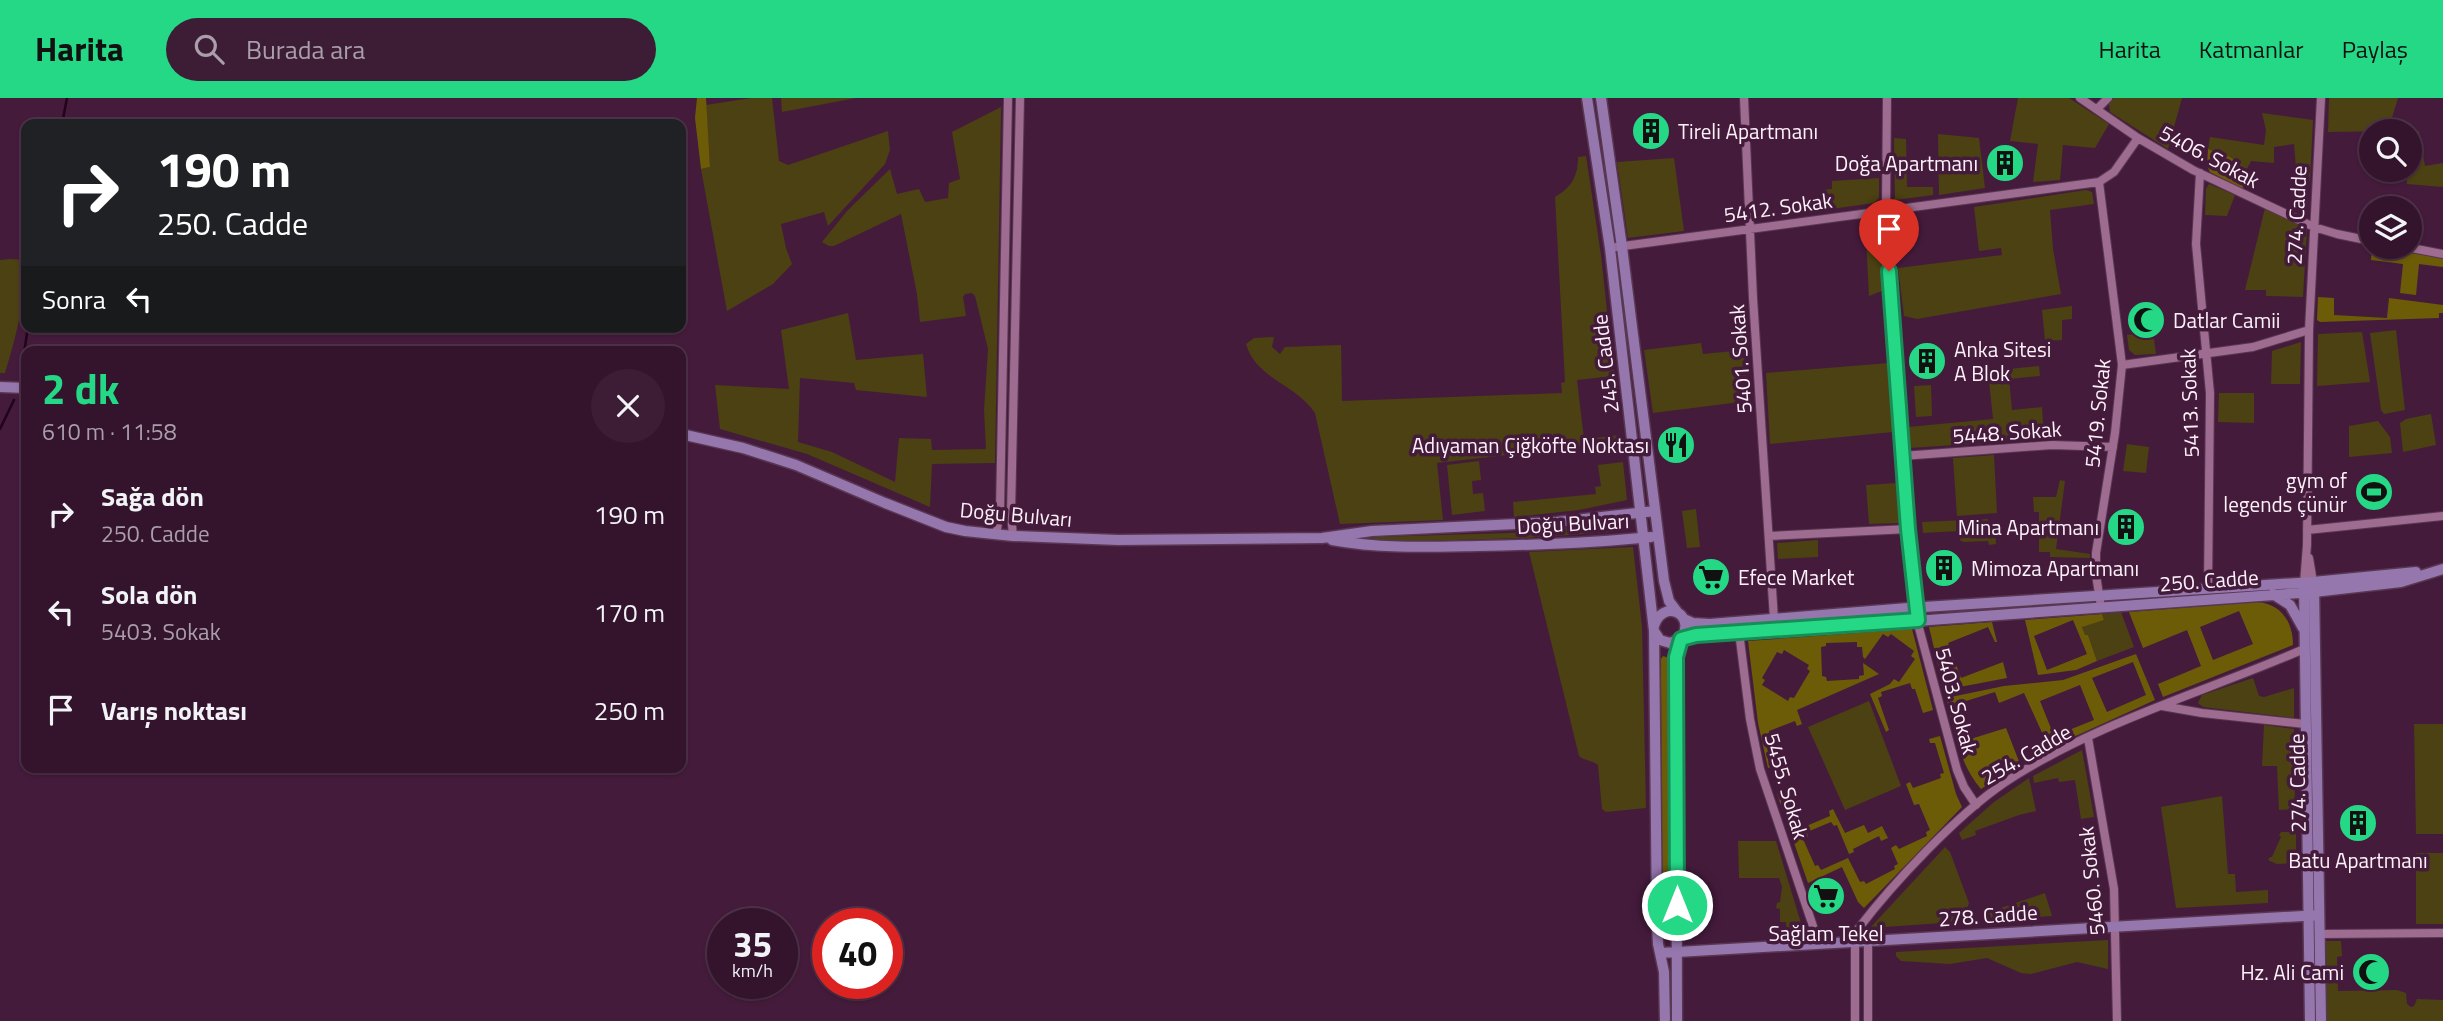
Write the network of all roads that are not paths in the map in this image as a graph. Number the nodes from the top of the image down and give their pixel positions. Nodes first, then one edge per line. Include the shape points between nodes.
1 (1007, 98) edge
2 (1020, 98) edge
3 (1587, 98) edge
4 (1601, 98) edge
5 (1744, 98) edge
6 (1887, 98) edge
7 (2080, 98) edge
8 (2108, 98) edge
9 (2321, 98) edge
10 (2097, 109) junction
11 (2138, 138) junction
12 (2200, 173) junction
13 (2099, 182) junction
14 (1886, 209) junction
15 (2314, 227) junction
16 (1749, 229) junction
17 (2359, 239) edge
18 (1622, 247) junction
19 (1610, 248) junction
20 (2422, 250) edge
21 (2443, 254) edge
22 (2309, 330) junction
23 (2206, 355) junction
24 (2122, 365) junction
25 (0, 387) edge
26 (21, 388) edge
27 (686, 435) edge
28 (2113, 447) junction
29 (1902, 456) junction
30 (1655, 511) junction
31 (1642, 512) junction
32 (2443, 516) edge
33 (1908, 529) junction
34 (2307, 530) junction
35 (996, 535) junction
36 (1013, 536) junction
37 (1658, 536) junction
38 (1769, 536) junction
39 (1322, 538) junction
40 (1645, 538) junction
41 (2309, 587) junction
42 (2208, 589) junction
43 (2273, 594) junction
44 (2100, 601) junction
45 (1916, 608) junction
46 (1681, 616) junction
47 (1774, 619) junction
48 (1918, 620) junction
49 (1654, 628) junction
50 (2304, 631) junction
51 (1739, 632) junction
52 (1681, 638) junction
53 (2304, 649) junction
54 (2162, 705) junction
55 (2305, 724) junction
56 (2088, 738) junction
57 (1976, 805) junction
58 (2314, 915) junction
59 (2115, 926) junction
60 (2443, 933) edge
61 (2320, 934) junction
62 (1868, 941) junction
63 (1855, 942) junction
64 (1819, 944) junction
65 (1678, 952) junction
66 (1660, 953) junction
67 (1665, 1021) edge
68 (1677, 1021) edge
69 (1855, 1021) edge
70 (1868, 1021) edge
71 (2117, 1021) edge
72 (2310, 1021) edge
73 (2321, 1021) edge

1 - 35 street
2 - 36 street
3 - 19 street, 245. Cadde
4 - 18 street, 245. Cadde
5 - 16 street, 5401. Sokak
6 - 14 street, 5403. Sokak
7 - 10 street, 5406. Sokak
8 - 10 street
9 - 15 street, 274. Cadde
10 - 11 street, 5406. Sokak
11 - 12 street, 5406. Sokak
11 - 13 street via 2114,172
12 - 15 street, 5406. Sokak
12 - 23 street, 5413. Sokak via 2196,244
13 - 14 street, 5412. Sokak
13 - 24 street, 5419. Sokak
14 - 16 street, 5412. Sokak
14 - 29 street, 5403. Sokak
15 - 17 street, 5406. Sokak
15 - 22 street, 274. Cadde
16 - 18 street, 5412. Sokak
16 - 38 street, 5401. Sokak
18 - 19 street, 5412. Sokak
18 - 30 street, 245. Cadde
19 - 31 street, 245. Cadde
20 - 21 street
22 - 23 street
22 - 34 street, 274. Cadde
23 - 24 street
23 - 42 street, 5413. Sokak via 2210,393
24 - 28 street, 5419. Sokak
25 - 26 street
27 - 35 street, Doğu Bulvarı via 796,465 928,521
28 - 29 street, 5448. Sokak via 2052,445
28 - 44 street, 5419. Sokak via 2096,553
29 - 33 street, 5403. Sokak
30 - 31 street, Doğu Bulvarı
30 - 37 street, 245. Cadde
31 - 39 street, Doğu Bulvarı
31 - 40 street, 245. Cadde
32 - 34 street
33 - 38 street
33 - 45 street, 5403. Sokak
34 - 41 street, 274. Cadde
35 - 36 street, Doğu Bulvarı
36 - 39 street, Doğu Bulvarı
37 - 40 street, Doğu Bulvarı
37 - 46 street, 245. Cadde via 1665,591
38 - 47 street, 5401. Sokak
39 - 40 street, Doğu Bulvarı via 1392,548
40 - 49 street, 245. Cadde
41 - 41 street, 250. Cadde via 2401,582 2443,569
41 - 42 street, 250. Cadde
41 - 43 street, 250. Cadde
41 - 50 street, 274. Cadde
41 - 58 street, 274. Cadde
42 - 44 street, 250. Cadde
43 - 44 street, 250. Cadde
43 - 50 street via 2290,605
44 - 45 street, 250. Cadde
44 - 48 street, 250. Cadde
45 - 47 street, 250. Cadde
45 - 48 street, 5403. Sokak
46 - 47 street, 250. Cadde via 1693,623 1710,624
46 - 49 street via 1673,611 1662,613
46 - 52 street via 1686,626
48 - 51 street, 250. Cadde
48 - 57 street, 5403. Sokak via 1959,777
49 - 52 street via 1665,642
49 - 66 street, 245. Cadde
50 - 53 street, 274. Cadde
51 - 52 street, 250. Cadde
51 - 64 street, 5455. Sokak via 1760,769
52 - 65 street via 1676,657
53 - 54 street, 254. Cadde
53 - 55 street, 274. Cadde
54 - 55 street
54 - 56 street, 254. Cadde
55 - 58 street, 274. Cadde
56 - 57 street, 254. Cadde via 2021,773
56 - 59 street, 5460. Sokak via 2113,882
57 - 63 street, 254. Cadde via 1895,886 1858,929
58 - 59 street, 278. Cadde
58 - 61 street, 274. Cadde
58 - 72 street, 274. Cadde
59 - 62 street, 278. Cadde
59 - 71 street, 5460. Sokak
60 - 61 street
61 - 73 street, 274. Cadde
62 - 63 street, 278. Cadde
62 - 70 street
63 - 64 street, 278. Cadde
63 - 69 street
64 - 65 street, 278. Cadde
65 - 66 street, 278. Cadde
65 - 68 street
66 - 67 street, 245. Cadde

